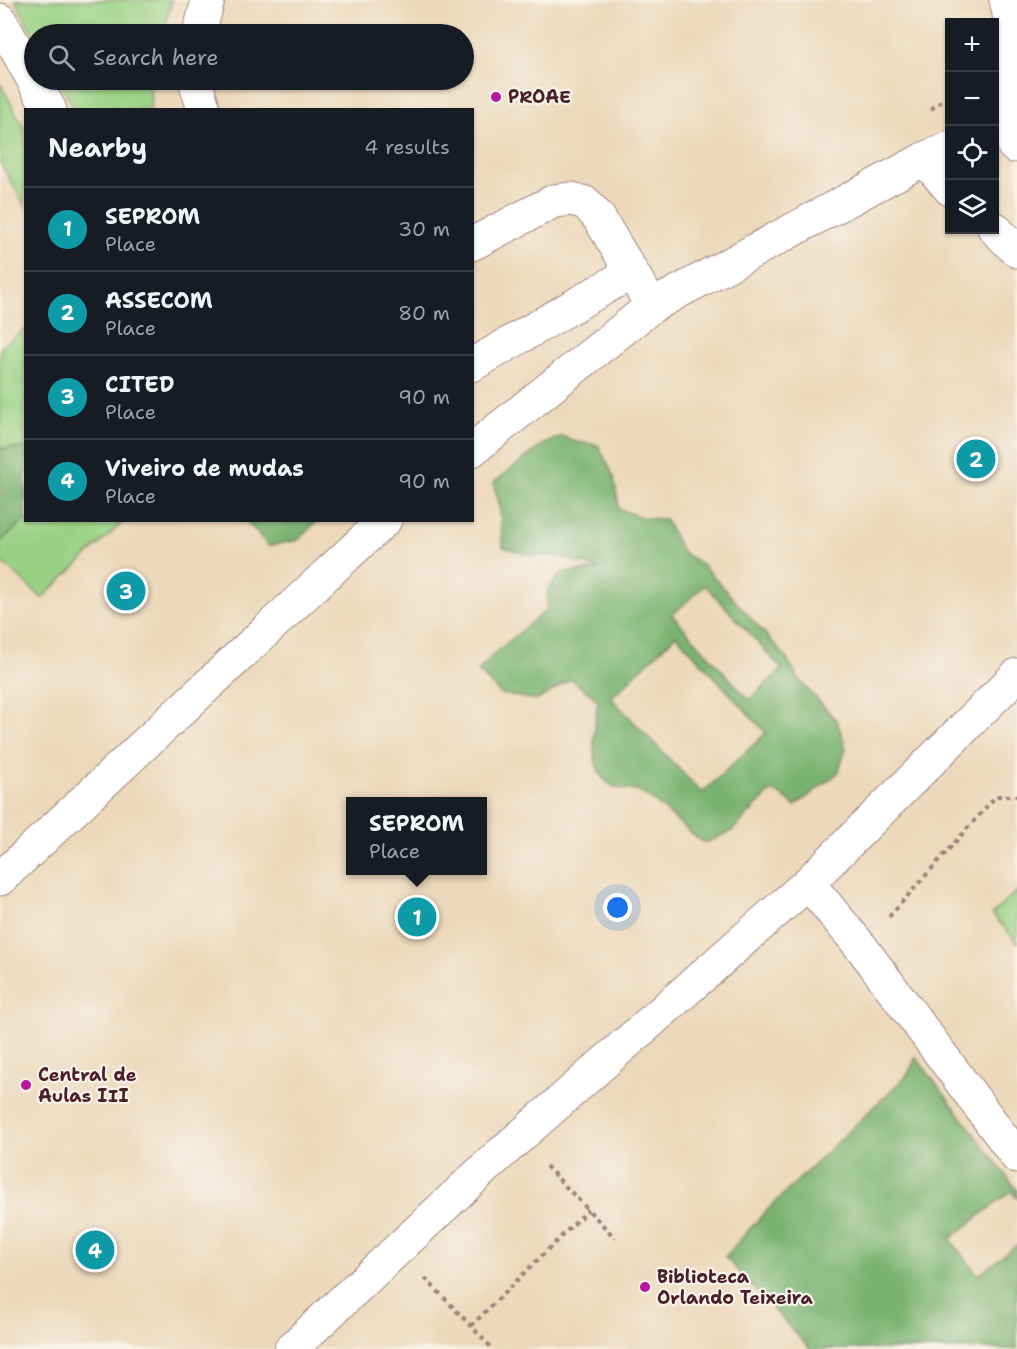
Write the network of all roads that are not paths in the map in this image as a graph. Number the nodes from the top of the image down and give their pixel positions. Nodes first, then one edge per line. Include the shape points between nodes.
1 (208, 0) edge
2 (1006, 0) edge
3 (0, 20) edge
4 (202, 24) edge
5 (24, 63) edge
6 (39, 90) edge
7 (198, 90) edge
8 (49, 108) edge
9 (203, 108) edge
10 (1009, 145) edge
11 (937, 153) edge
12 (947, 180) edge
13 (999, 233) edge
14 (474, 243) edge
15 (1017, 251) edge
16 (630, 273) junction
17 (652, 306) junction
18 (474, 363) edge
19 (474, 448) edge
20 (384, 522) edge
21 (1017, 675) edge
22 (0, 879) edge
23 (808, 883) junction
24 (1017, 1157) edge
25 (291, 1349) edge

1 - 4 lane
2 - 10 lane via 1013,33
3 - 5 lane
6 - 8 lane
7 - 9 lane
11 - 12 lane
11 - 17 lane
13 - 15 lane
14 - 16 lane via 532,210 572,199 586,203 599,218
16 - 17 lane
16 - 18 lane
17 - 19 lane
20 - 22 lane
21 - 23 lane
23 - 24 lane via 862,948
23 - 25 lane via 488,1165

